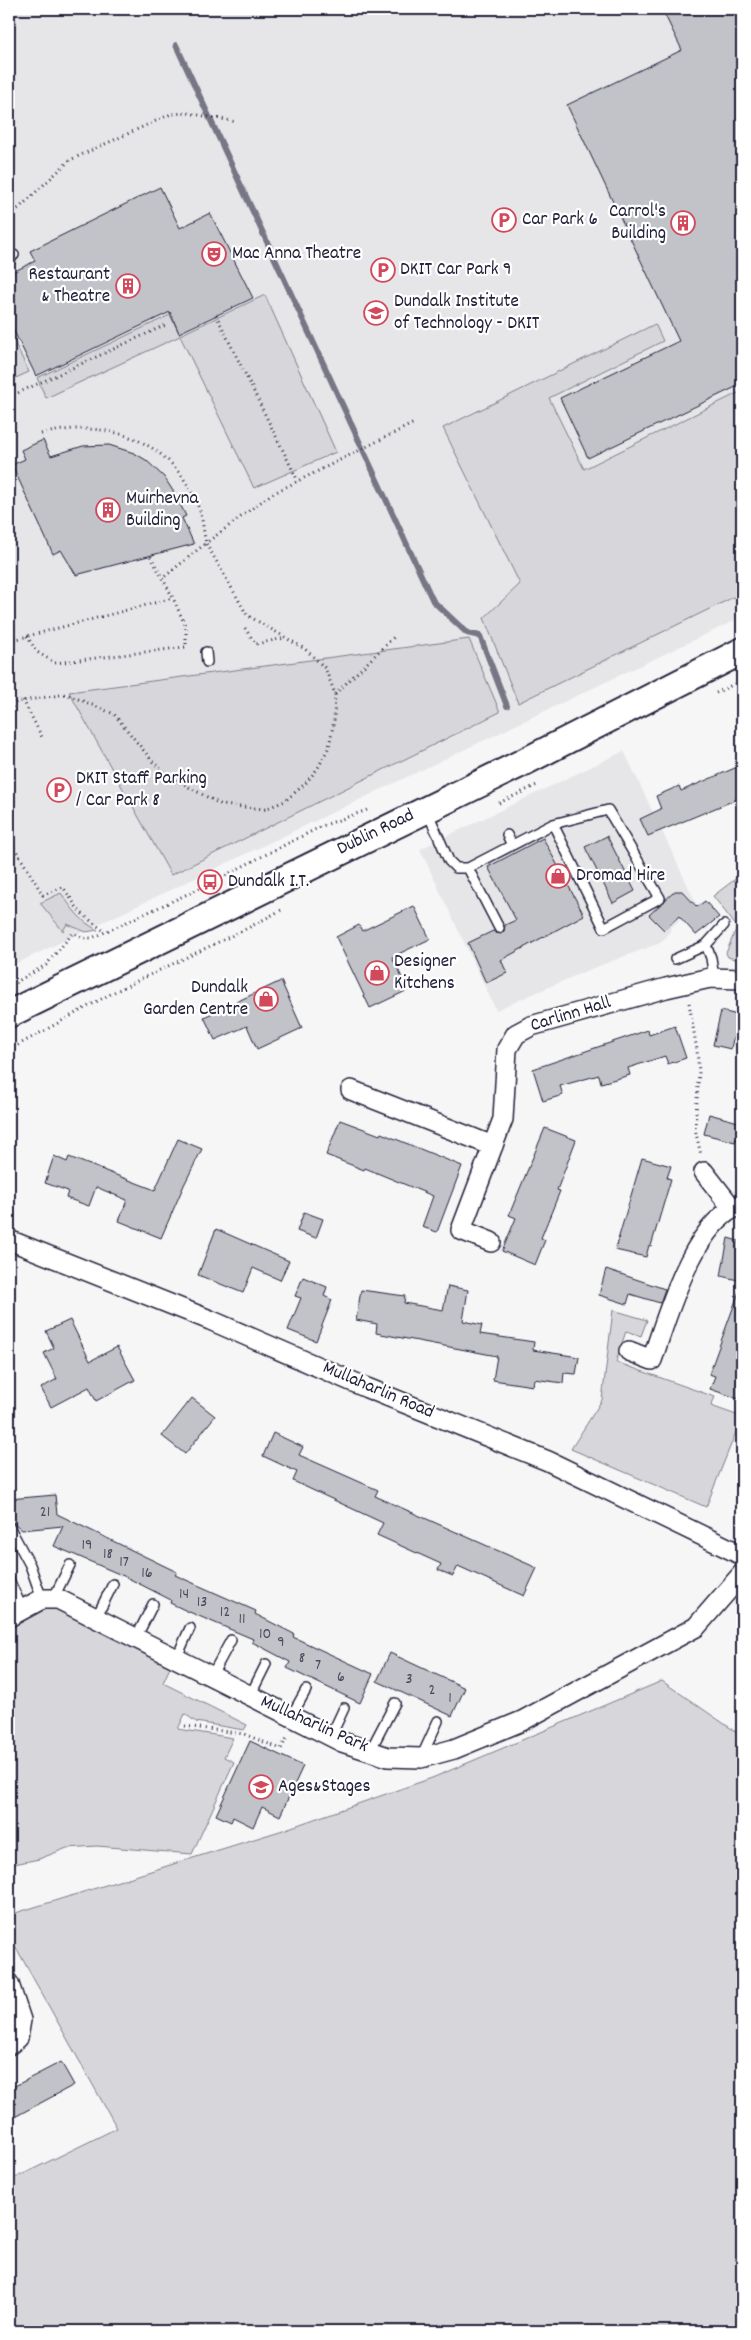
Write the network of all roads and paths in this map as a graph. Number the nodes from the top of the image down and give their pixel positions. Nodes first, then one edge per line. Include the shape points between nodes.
1 (237, 122) dead end
2 (9, 214) edge
3 (216, 315) dead end
4 (168, 324) dead end
5 (9, 397) edge
6 (414, 423) dead end
7 (41, 434) dead end
8 (298, 481) junction
9 (206, 543) junction
10 (150, 555) dead end
11 (163, 578) junction
12 (173, 598) junction
13 (245, 628) dead end
14 (396, 635) dead end
15 (27, 636) junction
16 (286, 638) junction
17 (9, 641) edge
18 (742, 651) edge
19 (206, 652) dead end
20 (207, 662) dead end
21 (335, 694) junction
22 (23, 700) junction
23 (9, 711) edge
24 (43, 739) dead end
25 (377, 805) dead end
26 (426, 808) junction
27 (553, 824) junction
28 (507, 835) dead end
29 (9, 840) edge
30 (512, 845) junction
31 (468, 868) junction
32 (724, 925) dead end
33 (499, 928) dead end
34 (105, 932) junction
35 (706, 945) junction
36 (675, 959) dead end
37 (714, 978) junction
38 (742, 979) edge
39 (9, 986) edge
40 (689, 1000) dead end
41 (9, 1014) edge
42 (351, 1090) dead end
43 (493, 1146) junction
44 (704, 1172) joint
45 (737, 1207) edge
46 (9, 1240) edge
47 (491, 1242) dead end
48 (629, 1351) dead end
49 (10, 1528) dead end
50 (742, 1556) edge
51 (70, 1565) dead end
52 (742, 1574) edge
53 (9, 1580) edge
54 (113, 1584) dead end
55 (47, 1599) junction
56 (154, 1604) dead end
57 (16, 1614) edge
58 (96, 1618) junction
59 (190, 1628) dead end
60 (136, 1638) junction
61 (231, 1640) dead end
62 (176, 1659) junction
63 (266, 1664) dead end
64 (211, 1678) junction
65 (306, 1690) dead end
66 (249, 1699) junction
67 (395, 1703) dead end
68 (344, 1708) dead end
69 (294, 1718) junction
70 (438, 1721) dead end
71 (184, 1726) dead end
72 (331, 1736) junction
73 (370, 1751) junction
74 (421, 1758) junction
75 (9, 1984) edge
76 (9, 2045) edge

1 - 2 path via 188,113 171,114 70,160
3 - 8 path
4 - 5 path
6 - 8 path
7 - 9 path via 62,429 108,430 146,443 178,472 191,490 199,508
8 - 9 path via 270,496
9 - 11 path
9 - 16 path via 247,615
10 - 11 path
11 - 12 path
12 - 15 path
12 - 15 path via 186,627 186,647 55,663 37,652
13 - 16 path via 256,644
14 - 21 path
15 - 17 path
16 - 21 path via 305,649 325,668
18 - 26 main road, Dublin Road
19 - 20 lane
21 - 22 path via 329,747 318,768 285,801 265,809 222,805 168,776 114,714 66,694
22 - 23 path via 16,702
22 - 24 path
25 - 34 path via 322,826
26 - 31 lane via 449,861 456,868
26 - 41 main road, Dublin Road
27 - 27 lane via 604,928 660,898 608,810
27 - 30 lane
28 - 30 lane
29 - 34 path via 44,895 63,888 80,912
30 - 31 lane
31 - 33 lane
32 - 35 lane
34 - 39 path via 92,938 82,938 74,933 46,965
35 - 36 lane
35 - 37 lane
37 - 38 street, Carlinn Hall
37 - 43 street, Carlinn Hall via 531,1026 516,1034 507,1049 503,1119
40 - 44 path via 699,1072 695,1129
42 - 43 street
43 - 47 street, Carlinn Hall via 461,1230
44 - 45 street
45 - 48 street via 720,1216 694,1255 674,1296 652,1360
46 - 50 street, Mullaharlin Road via 210,1320 548,1462 690,1528
49 - 55 lane
51 - 55 lane
52 - 74 street, Mullaharlin Park via 696,1627 522,1721 454,1749
53 - 57 lane
54 - 58 lane
55 - 57 street
55 - 58 street, Mullaharlin Park via 58,1599
56 - 60 lane
58 - 60 street, Mullaharlin Park
59 - 62 lane
60 - 62 street, Mullaharlin Park
61 - 64 lane
62 - 64 street, Mullaharlin Park
63 - 66 lane
64 - 66 street, Mullaharlin Park
65 - 69 lane
66 - 69 street, Mullaharlin Park
67 - 73 lane
68 - 72 lane
69 - 71 path via 281,1749 244,1734
69 - 72 street, Mullaharlin Park
70 - 74 lane
72 - 73 street, Mullaharlin Park
73 - 74 street, Mullaharlin Park via 388,1757
75 - 76 street via 21,2020 18,2038

